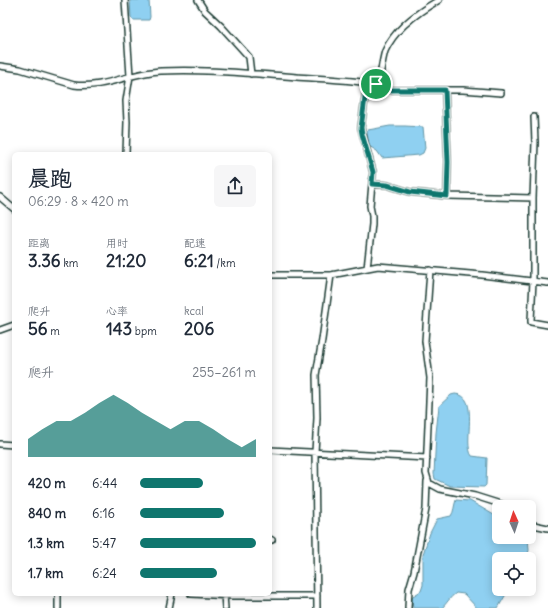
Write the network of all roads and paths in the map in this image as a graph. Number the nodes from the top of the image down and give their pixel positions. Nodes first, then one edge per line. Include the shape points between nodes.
1 (125, 0) edge
2 (198, 0) edge
3 (439, 0) edge
4 (0, 66) edge
5 (251, 74) junction
6 (130, 76) junction
7 (367, 83) junction
8 (376, 84) junction
9 (445, 90) junction
10 (501, 93) dead end
11 (534, 117) dead end
12 (126, 152) edge
13 (372, 184) junction
14 (447, 196) junction
15 (0, 197) edge
16 (533, 198) junction
17 (12, 207) edge
18 (367, 268) junction
19 (430, 270) junction
20 (331, 275) junction
21 (272, 276) edge
22 (533, 281) junction
23 (548, 283) edge
24 (548, 325) edge
25 (12, 326) edge
26 (0, 330) edge
27 (0, 444) edge
28 (12, 445) edge
29 (272, 450) edge
30 (315, 452) junction
31 (427, 458) junction
32 (427, 480) junction
33 (492, 501) edge
34 (536, 525) edge
35 (548, 528) edge
36 (58, 596) edge
37 (172, 596) edge
38 (224, 596) edge
39 (272, 596) edge
40 (317, 596) junction
41 (58, 608) edge
42 (169, 608) edge
43 (225, 608) edge
44 (317, 608) edge
45 (408, 608) edge

1 - 6 street
2 - 5 street via 205,12 248,57
3 - 8 street via 396,32 385,53 379,82
4 - 6 street via 82,86
5 - 6 street via 161,71
5 - 7 street
6 - 12 street via 126,101
7 - 8 street
7 - 13 street via 361,128 373,172
8 - 9 street via 386,90
9 - 10 street
9 - 14 street
11 - 16 street
13 - 14 street
13 - 18 street via 372,224
14 - 16 street
15 - 17 street
16 - 22 street
18 - 19 street via 378,266
18 - 20 street
19 - 22 street
19 - 31 street via 425,342 430,378
20 - 21 street
20 - 30 street via 316,375
22 - 23 street
22 - 24 street via 531,322
25 - 26 street
27 - 28 street
29 - 30 street
30 - 31 street
30 - 40 street
31 - 32 street
32 - 33 street via 440,490
32 - 45 street via 426,509 409,588
34 - 35 street
36 - 41 street
37 - 42 street
38 - 43 street
39 - 40 street
40 - 44 street

